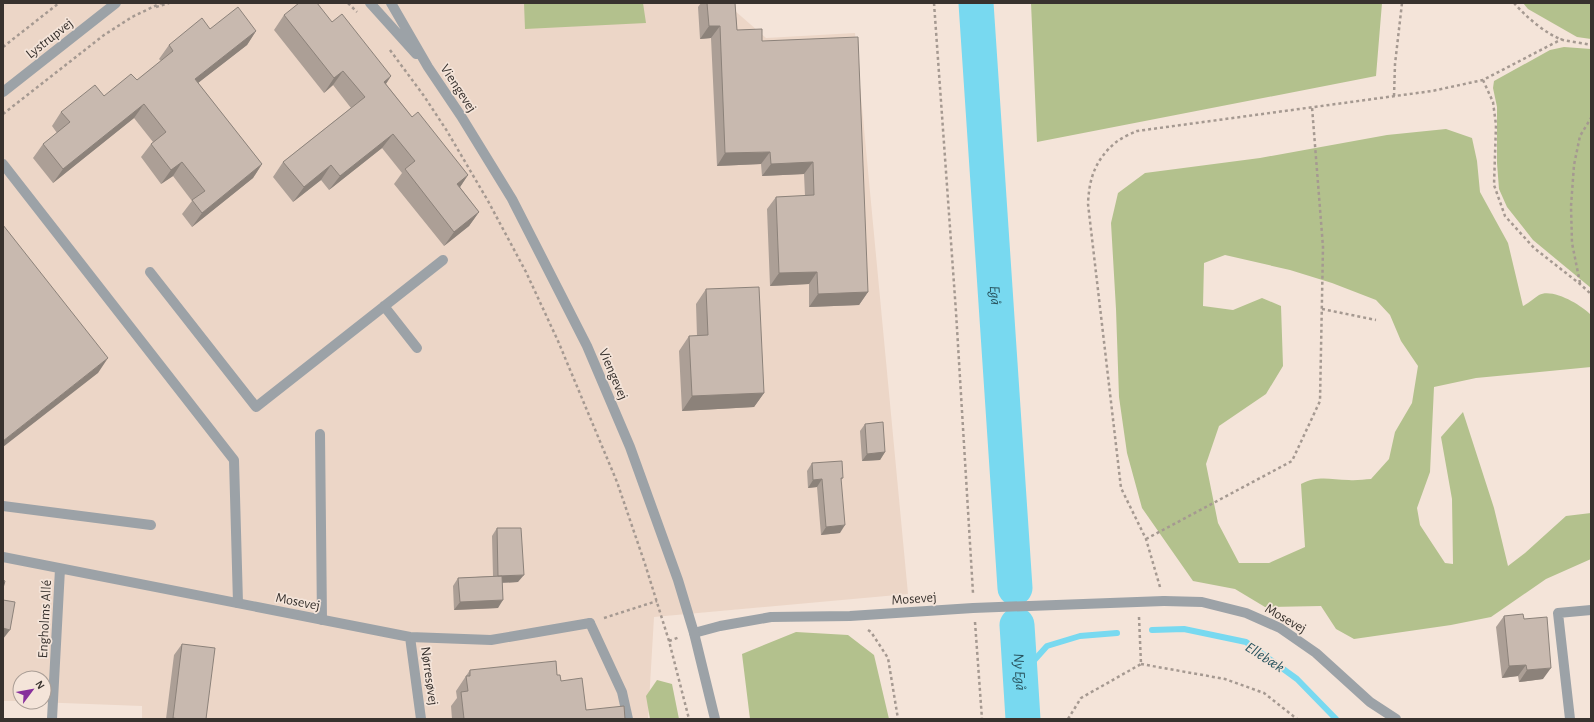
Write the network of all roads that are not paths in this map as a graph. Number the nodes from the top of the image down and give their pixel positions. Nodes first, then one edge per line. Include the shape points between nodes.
1 (370, 3) edge
2 (392, 3) edge
3 (117, 4) edge
4 (428, 67) junction
5 (3, 92) edge
6 (3, 164) edge
7 (443, 260) dead end
8 (150, 272) dead end
9 (384, 306) junction
10 (417, 348) dead end
11 (320, 434) dead end
12 (3, 506) edge
13 (151, 525) dead end
14 (3, 557) edge
15 (60, 569) junction
16 (238, 603) junction
17 (1591, 610) edge
18 (322, 620) junction
19 (694, 633) junction
20 (410, 637) junction
21 (52, 719) edge
22 (421, 719) edge
23 (628, 719) edge
24 (715, 719) edge
25 (1396, 719) edge
26 (1570, 719) edge

1 - 4 street, Viengevej
2 - 4 street, Viengevej
3 - 5 street, Lystrupvej
4 - 19 street, Viengevej via 512,199 587,346 630,447 678,580
6 - 16 street via 234,460
7 - 9 street
8 - 9 street via 256,407
9 - 10 street
11 - 18 street
12 - 13 street
14 - 15 street, Mosevej
15 - 16 street, Mosevej
15 - 21 street, Engholms Allé
16 - 18 street, Mosevej
17 - 26 street via 1558,613
18 - 20 street, Mosevej
19 - 24 street, Viengevej
19 - 25 street, Mosevej via 771,617 850,616 973,608 1164,601 1202,602 1246,612 1280,628 1316,653 1370,702
20 - 22 street, Nørresøvej
20 - 23 street, Mosevej via 491,640 590,623 622,692

